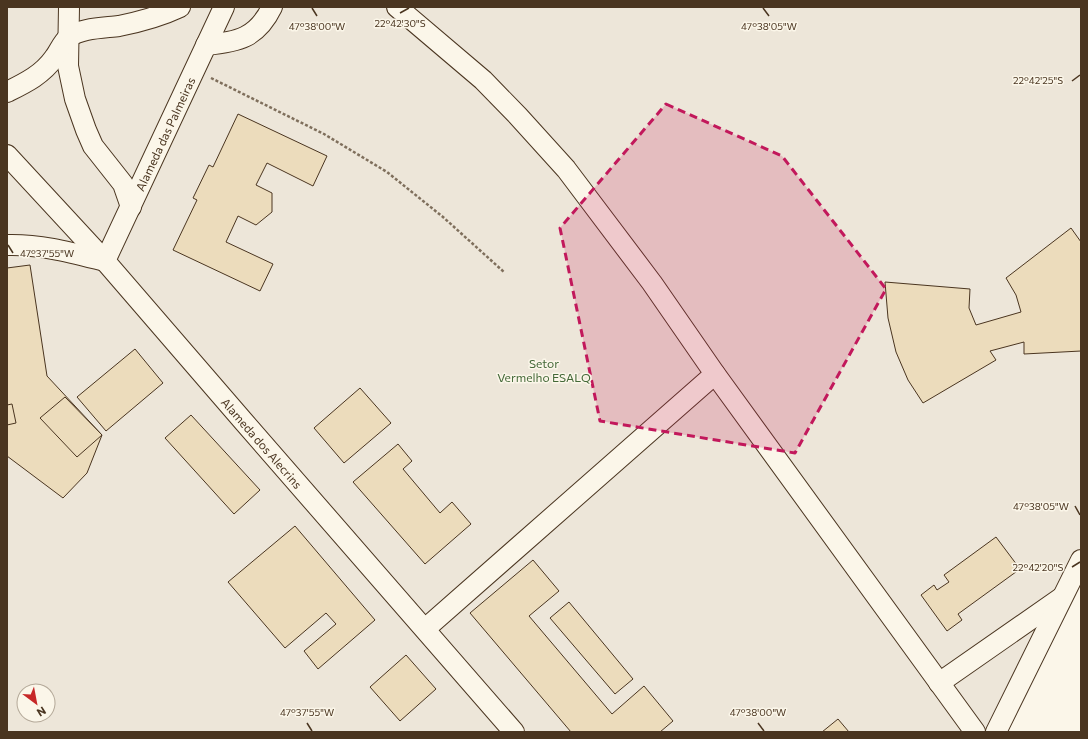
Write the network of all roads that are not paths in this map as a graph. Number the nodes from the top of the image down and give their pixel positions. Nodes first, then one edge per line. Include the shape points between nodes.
1 (69, 7) edge
2 (180, 7) edge
3 (224, 7) edge
4 (272, 7) edge
5 (398, 8) edge
6 (418, 14) edge
7 (68, 38) junction
8 (206, 45) junction
9 (7, 92) edge
10 (7, 155) edge
11 (131, 207) junction
12 (7, 245) edge
13 (105, 261) junction
14 (715, 374) junction
15 (1081, 560) edge
16 (1062, 597) junction
17 (425, 629) junction
18 (939, 683) junction
19 (514, 732) edge
20 (975, 732) edge
21 (996, 732) edge

1 - 7 lane
2 - 7 lane via 166,14 119,26 80,32
3 - 8 lane, Alameda das Palmeiras
4 - 8 lane via 267,18 256,30 243,38
5 - 6 lane
6 - 14 lane via 484,80 566,169 652,283
7 - 9 lane via 43,72
7 - 11 lane via 68,66 75,99 86,130 93,146 122,184
8 - 11 lane, Alameda das Palmeiras
10 - 13 lane, Alameda dos Alecrins
11 - 13 lane, Alameda das Palmeiras
12 - 13 lane via 59,250
13 - 17 lane, Alameda dos Alecrins
14 - 17 lane
14 - 18 lane
15 - 16 lane
16 - 18 lane
16 - 21 lane
17 - 19 lane, Alameda dos Alecrins
18 - 20 lane

